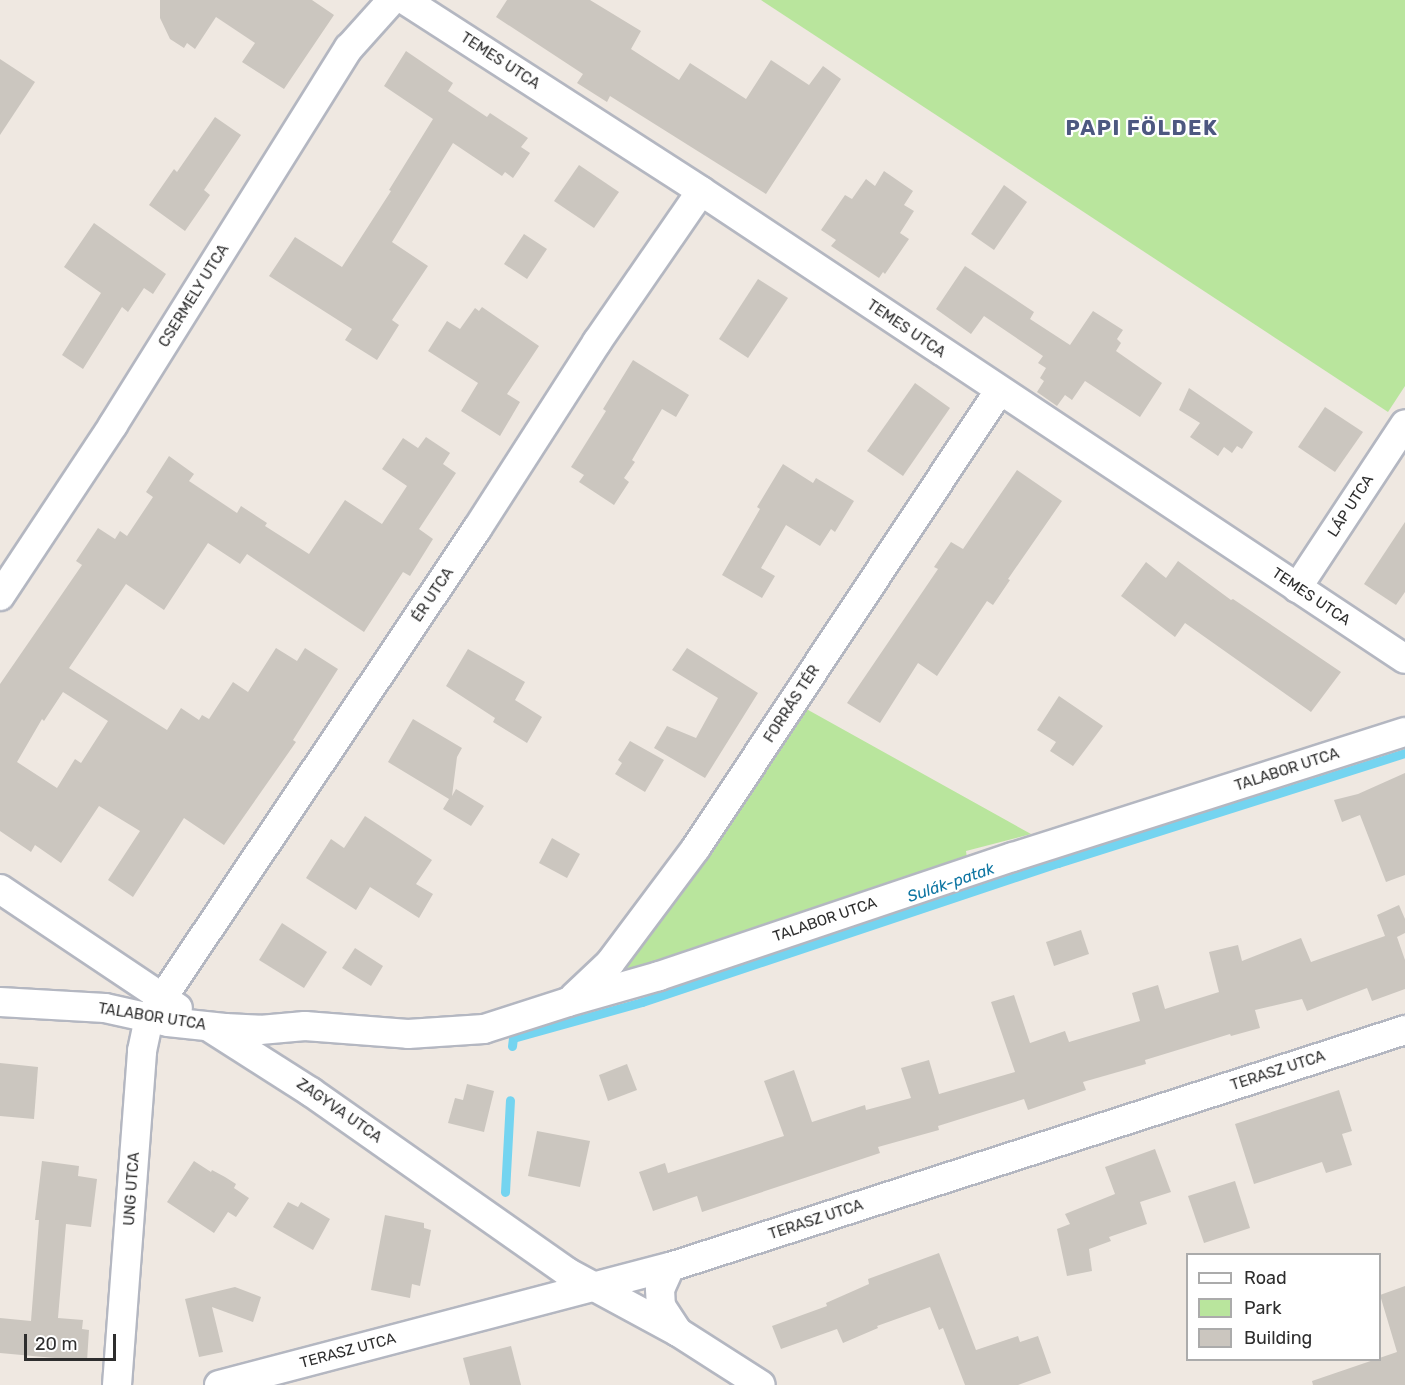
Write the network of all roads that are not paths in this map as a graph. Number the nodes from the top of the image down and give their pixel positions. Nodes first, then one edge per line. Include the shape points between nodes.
1 (392, 0) edge
2 (405, 0) edge
3 (701, 191) junction
4 (999, 391) junction
5 (1405, 424) edge
6 (1297, 588) junction
7 (0, 596) edge
8 (1405, 659) edge
9 (1405, 732) edge
10 (0, 889) edge
11 (0, 1002) edge
12 (568, 1002) junction
13 (155, 1008) junction
14 (208, 1026) junction
15 (305, 1026) junction
16 (1405, 1030) edge
17 (281, 1071) junction
18 (670, 1267) junction
19 (593, 1285) junction
20 (678, 1332) junction
21 (117, 1385) edge
22 (219, 1385) edge
23 (761, 1385) edge

1 - 7 street, CSERMELY UTCA via 349,48 113,425
2 - 3 street, TEMES UTCA
3 - 4 street, TEMES UTCA
3 - 13 street, ÉR UTCA
4 - 6 street, TEMES UTCA
4 - 12 street, FORRÁS TÉR via 696,848 610,963
5 - 6 street, LÁP UTCA
6 - 8 street, TEMES UTCA
9 - 12 street, TALABOR UTCA via 1013,857 659,976
10 - 13 street, ZAGYVA UTCA
11 - 13 street, TALABOR UTCA
12 - 15 street, TALABOR UTCA via 484,1029 408,1034
13 - 14 street, ZAGYVA UTCA
13 - 21 street, UNG UTCA via 142,1051
14 - 15 street, TALABOR UTCA via 260,1030
14 - 17 street, ZAGYVA UTCA
15 - 17 street via 278,1045 276,1056
16 - 18 street, TERASZ UTCA
17 - 19 street, ZAGYVA UTCA via 541,1255
18 - 19 street, TERASZ UTCA
18 - 20 street, ZAGYVA UTCA via 660,1289 661,1306
19 - 20 street, ZAGYVA UTCA
19 - 22 street, TERASZ UTCA
20 - 23 street, ZAGYVA UTCA

